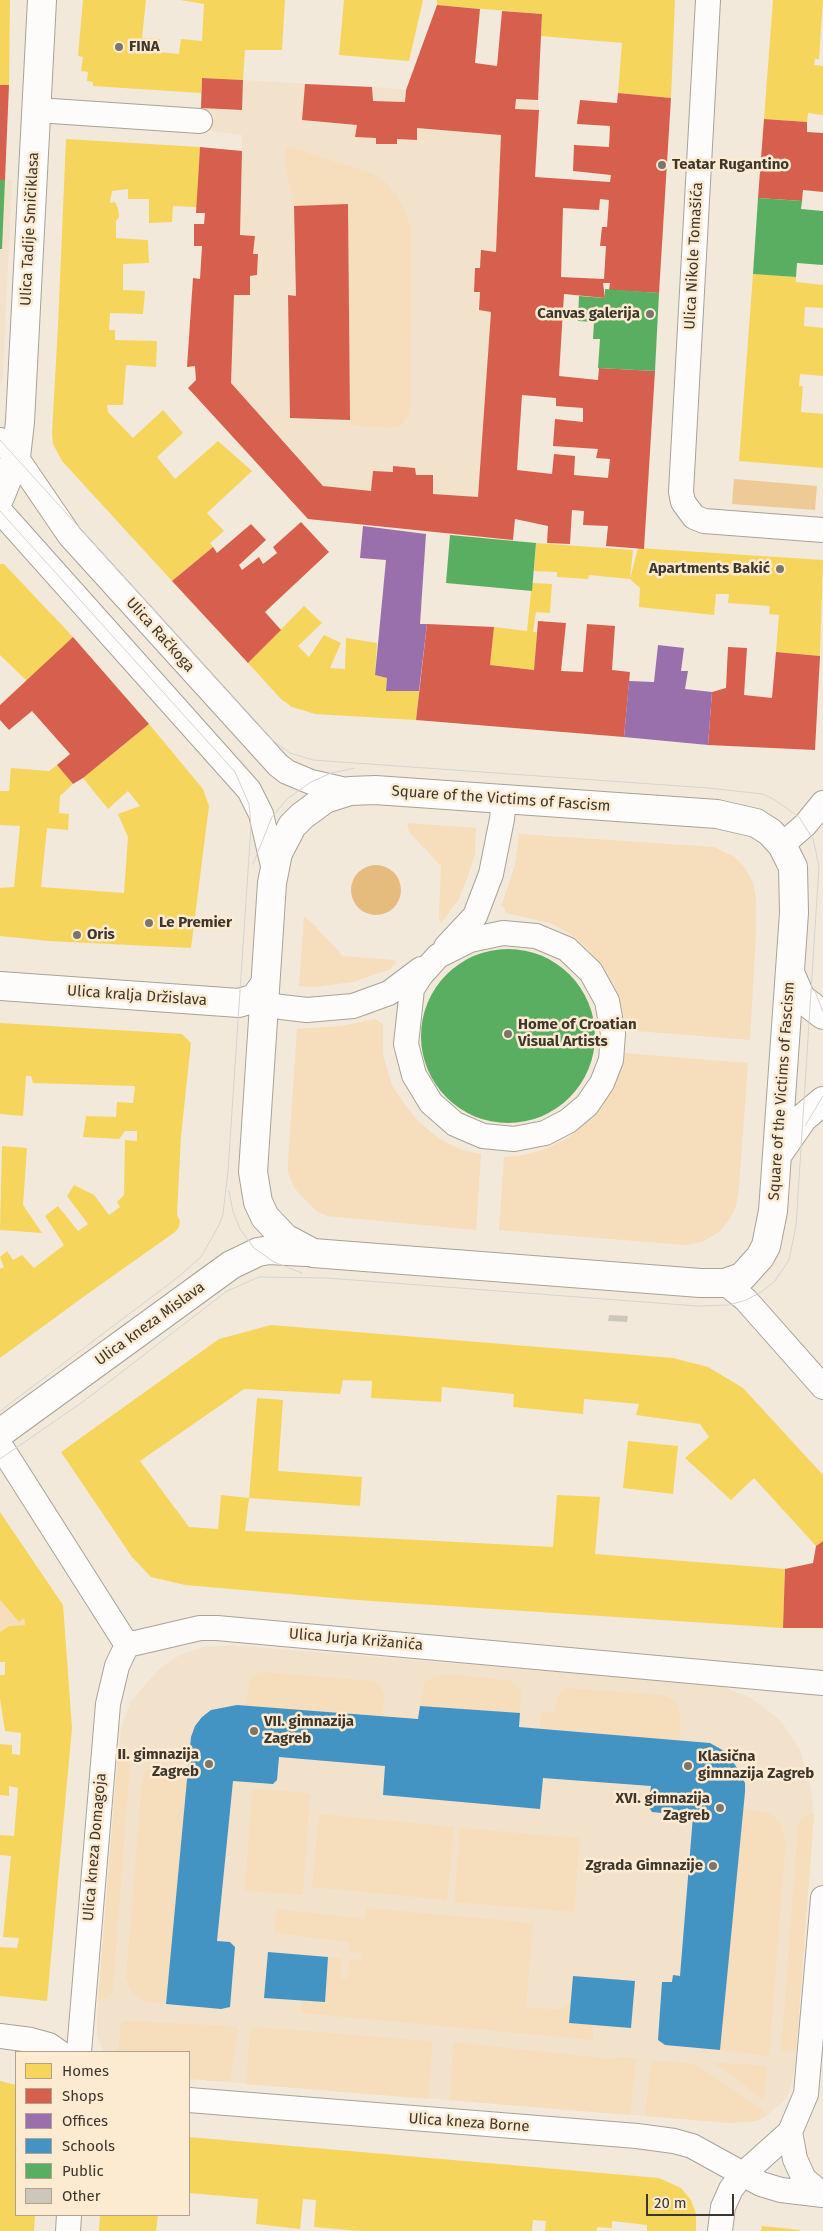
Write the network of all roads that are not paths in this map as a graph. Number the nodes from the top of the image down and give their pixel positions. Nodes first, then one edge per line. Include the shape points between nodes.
1 (42, 0) edge
2 (708, 0) edge
3 (37, 110) junction
4 (200, 121) dead end
5 (8, 448) edge
6 (0, 497) edge
7 (0, 511) edge
8 (823, 530) edge
9 (350, 791) junction
10 (504, 799) junction
11 (823, 803) edge
12 (782, 845) junction
13 (274, 870) junction
14 (438, 956) junction
15 (791, 975) junction
16 (0, 986) edge
17 (265, 995) junction
18 (823, 1015) edge
19 (823, 1101) edge
20 (777, 1155) junction
21 (313, 1252) junction
22 (725, 1282) junction
23 (823, 1388) edge
24 (0, 1434) edge
25 (0, 1445) edge
26 (127, 1645) junction
27 (823, 1683) edge
28 (823, 1898) edge
29 (0, 2036) edge
30 (58, 2051) edge
31 (79, 2051) edge
32 (190, 2100) edge
33 (790, 2132) junction
34 (742, 2175) junction
35 (823, 2195) edge
36 (69, 2216) edge
37 (68, 2231) edge
38 (720, 2231) edge

1 - 3 main road, Ulica Tadije Smičiklasa
2 - 8 street, Ulica Nikole Tomašića via 683,502 694,517 704,521
3 - 4 street
3 - 5 main road, Ulica Tadije Smičiklasa via 20,422
5 - 6 main road, Ulica Tadije Smičiklasa
5 - 9 street, Ulica Račkoga via 70,536 278,765 305,780
7 - 13 street via 249,790 261,814
9 - 10 main road, Square of the Victims of Fascism
9 - 13 main road, Square of the Victims of Fascism via 325,799 297,820 278,853
10 - 12 main road, Square of the Victims of Fascism via 737,817 756,823
10 - 14 street via 491,874 475,916
11 - 12 street
12 - 15 main road, Square of the Victims of Fascism via 793,867
13 - 17 main road, Square of the Victims of Fascism
14 - 14 street via 470,940 503,933 536,936 567,949 592,972 607,1001 613,1034 610,1060 602,1083 587,1105 568,1121 545,1133 514,1139 483,1136 455,1124 431,1102 414,1075 406,1044 412,989
14 - 17 street via 389,993 353,1006 307,1010
15 - 18 main road via 801,998
15 - 20 main road, Square of the Victims of Fascism
16 - 17 main road, Ulica kralja Držislava via 239,1003
17 - 21 main road, Square of the Victims of Fascism via 254,1188 265,1217 275,1229 297,1246
19 - 20 main road via 803,1118
20 - 22 main road, Square of the Victims of Fascism via 773,1211 766,1246 742,1277
21 - 22 main road, Square of the Victims of Fascism via 672,1281
21 - 24 main road, Ulica kneza Mislava via 270,1250 231,1265
22 - 23 street via 746,1300
25 - 26 street
26 - 27 street, Ulica Jurja Križanića via 200,1628 217,1628
26 - 31 street, Ulica kneza Domagoja via 117,1666 108,1704
28 - 33 street via 806,2094
29 - 30 street via 31,2040
32 - 34 street, Ulica kneza Borne via 674,2141 692,2146
33 - 34 street
33 - 35 street via 794,2159 804,2179
34 - 35 street, Ulica kneza Borne via 770,2187
34 - 38 street via 723,2206
36 - 37 street

